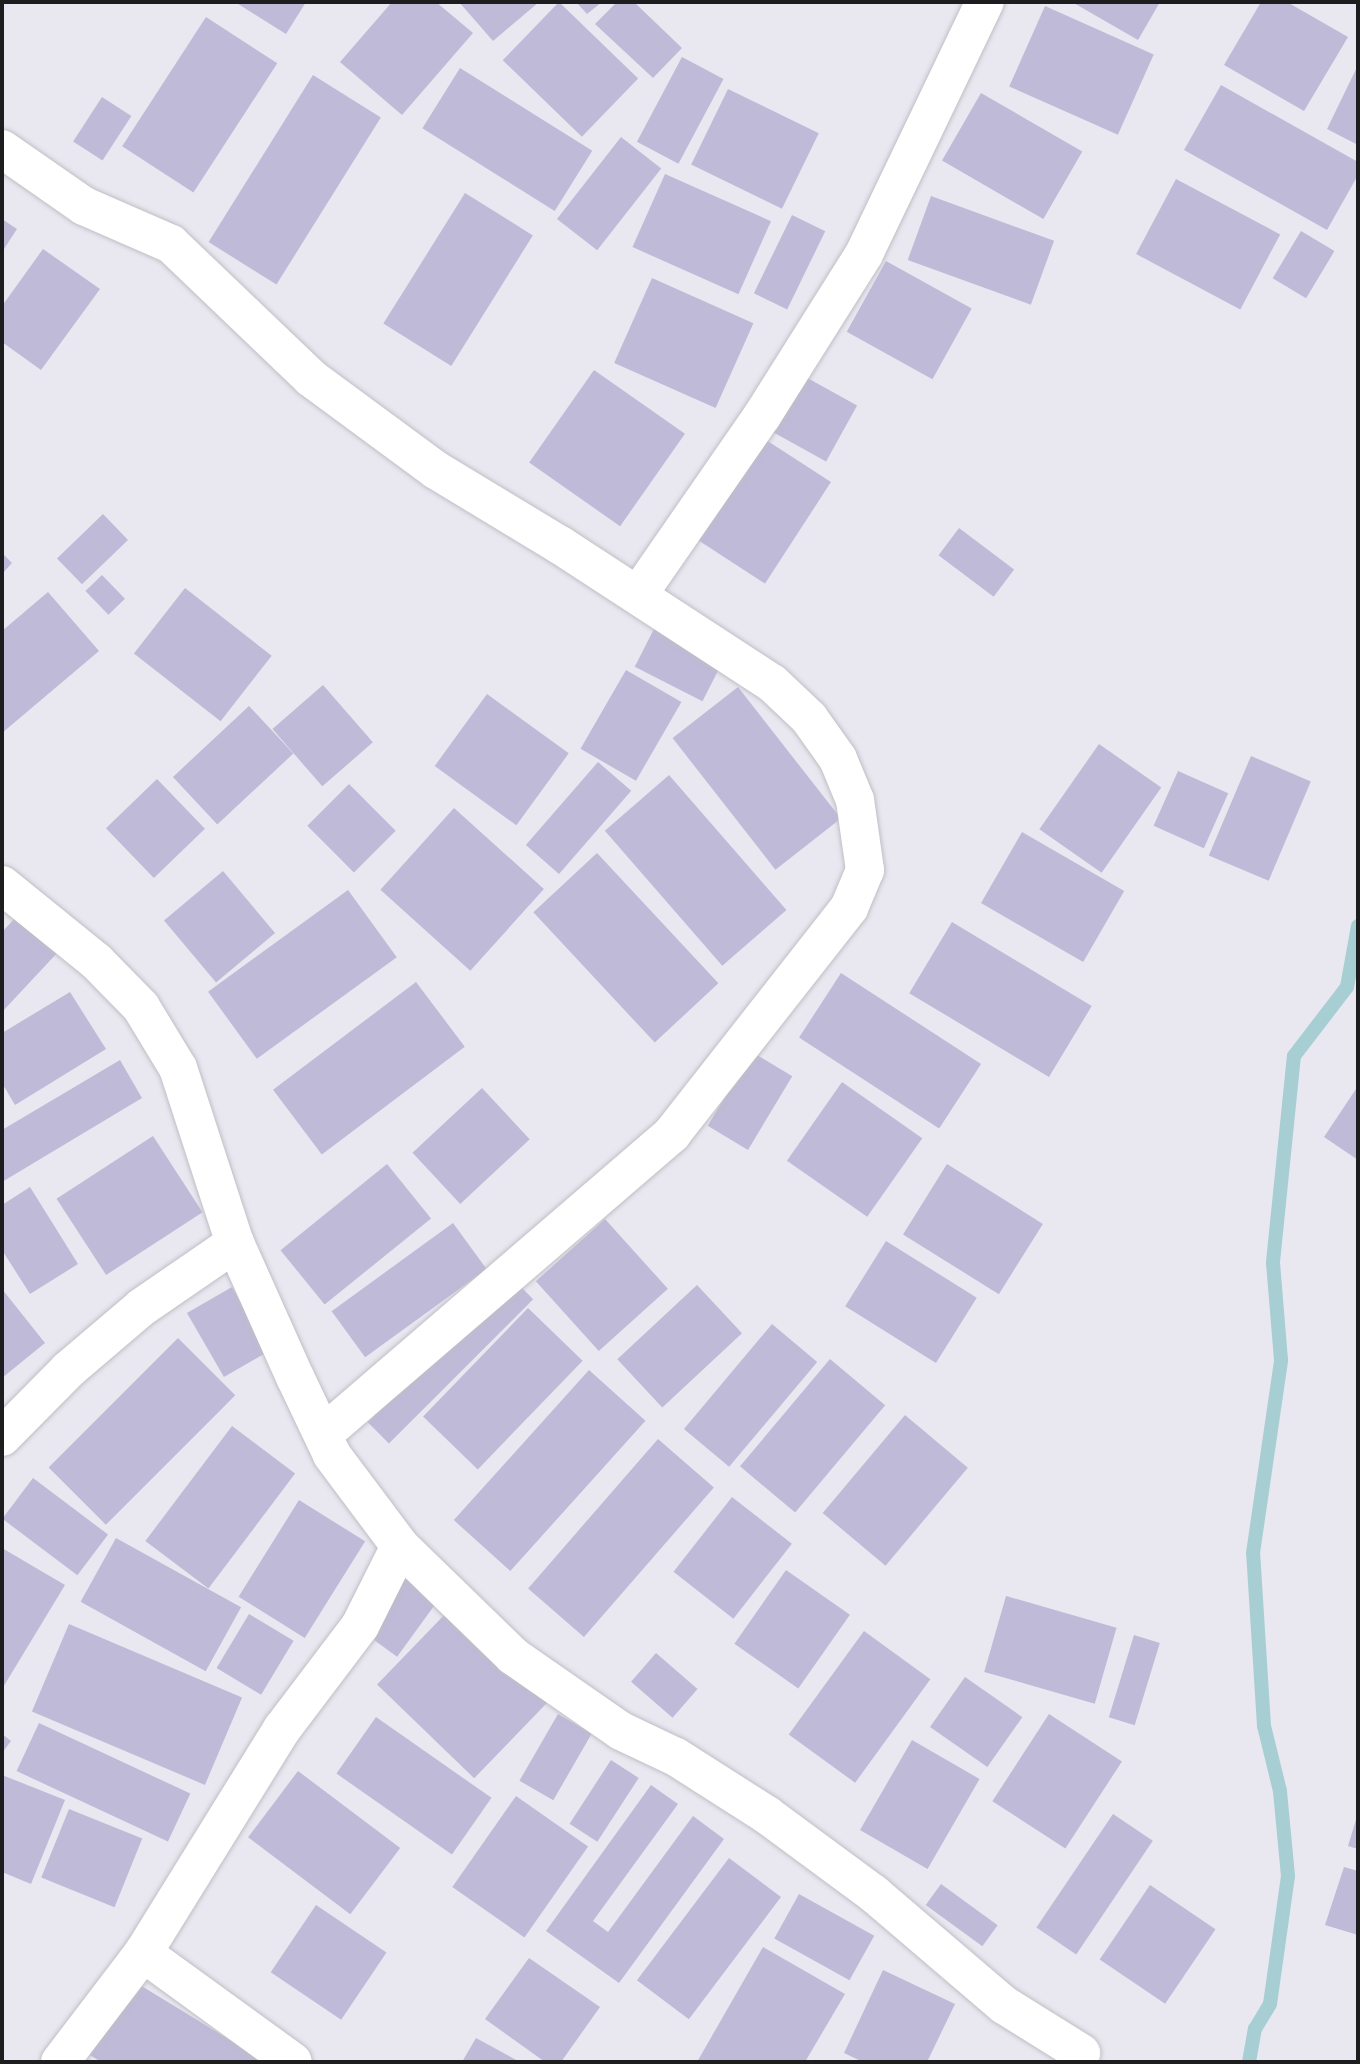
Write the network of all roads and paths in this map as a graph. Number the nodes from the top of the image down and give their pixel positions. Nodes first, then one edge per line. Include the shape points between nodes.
1 (985, 2) edge
2 (2, 149) edge
3 (638, 595) junction
4 (2, 885) edge
5 (235, 1243) junction
6 (323, 1434) junction
7 (2, 1437) edge
8 (400, 1546) junction
9 (143, 1953) junction
10 (1081, 2053) dead end
11 (61, 2062) edge
12 (293, 2062) edge

1 - 3 street via 864,254 762,416
2 - 3 street via 84,206 171,244 311,378 436,470
3 - 6 street via 772,683 809,718 838,759 855,800 865,870 849,908 672,1134
4 - 5 street via 97,962 141,1007 177,1068
5 - 6 street
5 - 7 street via 142,1307 68,1370
6 - 8 street via 332,1455
8 - 9 street via 360,1626 282,1728
8 - 10 street via 513,1656 621,1731 676,1757 767,1815 874,1894 1003,2005
9 - 11 street
9 - 12 street

